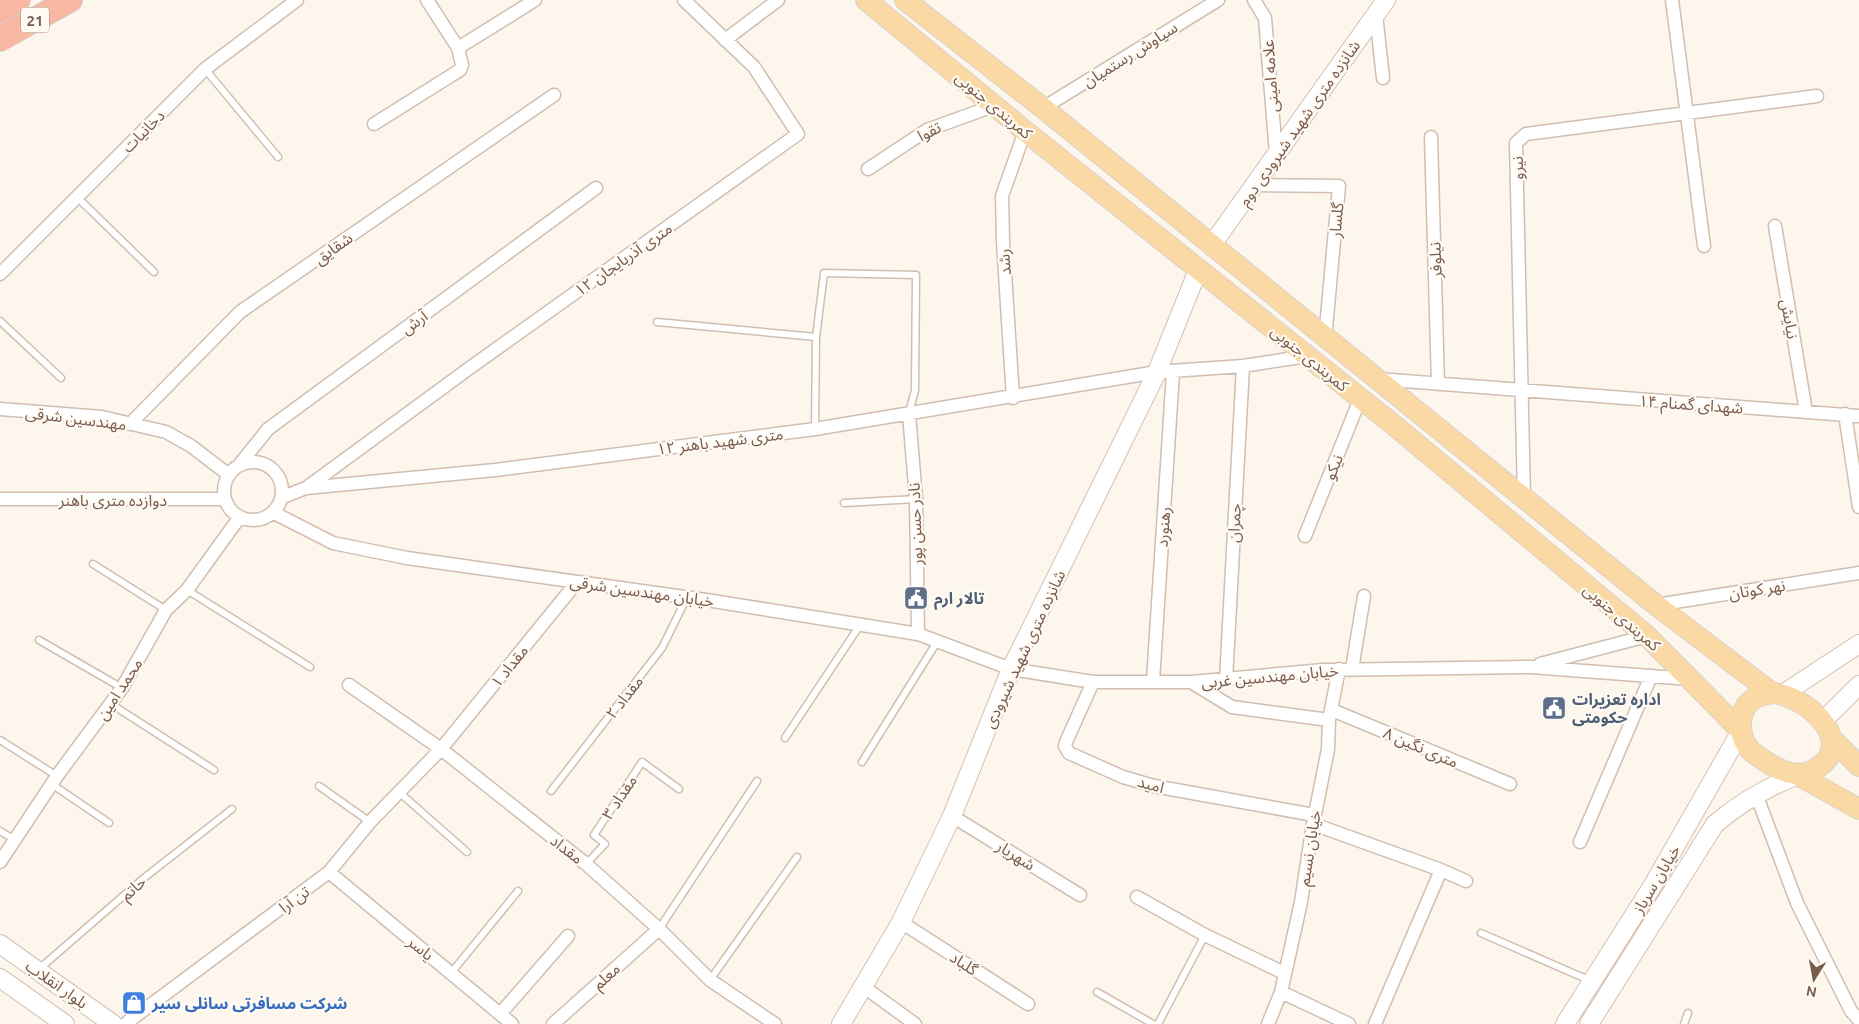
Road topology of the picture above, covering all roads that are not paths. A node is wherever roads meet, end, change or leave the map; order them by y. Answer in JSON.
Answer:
{"nodes":[{"id":1,"x":18,"y":0,"type":"edge"},
{"id":2,"x":70,"y":0,"type":"edge"},
{"id":3,"x":296,"y":0,"type":"edge"},
{"id":4,"x":427,"y":0,"type":"edge"},
{"id":5,"x":534,"y":0,"type":"edge"},
{"id":6,"x":684,"y":0,"type":"edge"},
{"id":7,"x":778,"y":0,"type":"edge"},
{"id":8,"x":866,"y":0,"type":"edge"},
{"id":9,"x":905,"y":0,"type":"edge"},
{"id":10,"x":1218,"y":0,"type":"edge"},
{"id":11,"x":1254,"y":0,"type":"edge"},
{"id":12,"x":1672,"y":0,"type":"edge"},
{"id":13,"x":1381,"y":7,"type":"edge"},
{"id":14,"x":0,"y":11,"type":"edge"},
{"id":15,"x":0,"y":39,"type":"edge"},
{"id":16,"x":725,"y":40,"type":"junction"},
{"id":17,"x":458,"y":48,"type":"junction"},
{"id":18,"x":205,"y":69,"type":"junction"},
{"id":19,"x":1383,"y":78,"type":"dead end"},
{"id":20,"x":554,"y":95,"type":"dead end"},
{"id":21,"x":1817,"y":96,"type":"dead end"},
{"id":22,"x":996,"y":105,"type":"junction"},
{"id":23,"x":1043,"y":108,"type":"junction"},
{"id":24,"x":1687,"y":114,"type":"junction"},
{"id":25,"x":374,"y":124,"type":"dead end"},
{"id":26,"x":1025,"y":131,"type":"junction"},
{"id":27,"x":1431,"y":137,"type":"dead end"},
{"id":28,"x":1276,"y":154,"type":"junction"},
{"id":29,"x":278,"y":157,"type":"dead end"},
{"id":30,"x":868,"y":169,"type":"dead end"},
{"id":31,"x":1254,"y":185,"type":"junction"},
{"id":32,"x":596,"y":188,"type":"dead end"},
{"id":33,"x":77,"y":197,"type":"junction"},
{"id":34,"x":1775,"y":226,"type":"dead end"},
{"id":35,"x":1211,"y":246,"type":"junction"},
{"id":36,"x":1704,"y":246,"type":"dead end"},
{"id":37,"x":1198,"y":270,"type":"junction"},
{"id":38,"x":154,"y":272,"type":"dead end"},
{"id":39,"x":0,"y":274,"type":"edge"},
{"id":40,"x":0,"y":322,"type":"edge"},
{"id":41,"x":656,"y":322,"type":"dead end"},
{"id":42,"x":816,"y":337,"type":"junction"},
{"id":43,"x":1325,"y":339,"type":"junction"},
{"id":44,"x":1307,"y":356,"type":"junction"},
{"id":45,"x":1243,"y":366,"type":"junction"},
{"id":46,"x":1165,"y":372,"type":"junction"},
{"id":47,"x":61,"y":378,"type":"dead end"},
{"id":48,"x":1375,"y":379,"type":"junction"},
{"id":49,"x":1438,"y":384,"type":"junction"},
{"id":50,"x":1522,"y":391,"type":"junction"},
{"id":51,"x":1012,"y":398,"type":"junction"},
{"id":52,"x":1360,"y":399,"type":"junction"},
{"id":53,"x":0,"y":409,"type":"edge"},
{"id":54,"x":1806,"y":412,"type":"junction"},
{"id":55,"x":909,"y":414,"type":"junction"},
{"id":56,"x":1845,"y":414,"type":"junction"},
{"id":57,"x":1859,"y":416,"type":"edge"},
{"id":58,"x":130,"y":424,"type":"junction"},
{"id":59,"x":815,"y":429,"type":"junction"},
{"id":60,"x":240,"y":464,"type":"junction"},
{"id":61,"x":228,"y":475,"type":"junction"},
{"id":62,"x":306,"y":488,"type":"junction"},
{"id":63,"x":283,"y":497,"type":"junction"},
{"id":64,"x":0,"y":499,"type":"edge"},
{"id":65,"x":916,"y":499,"type":"junction"},
{"id":66,"x":1524,"y":499,"type":"junction"},
{"id":67,"x":225,"y":500,"type":"junction"},
{"id":68,"x":844,"y":502,"type":"dead end"},
{"id":69,"x":1859,"y":507,"type":"edge"},
{"id":70,"x":274,"y":513,"type":"junction"},
{"id":71,"x":239,"y":518,"type":"junction"},
{"id":72,"x":1305,"y":536,"type":"dead end"},
{"id":73,"x":93,"y":564,"type":"dead end"},
{"id":74,"x":1859,"y":573,"type":"edge"},
{"id":75,"x":577,"y":582,"type":"junction"},
{"id":76,"x":187,"y":590,"type":"junction"},
{"id":77,"x":1638,"y":590,"type":"junction"},
{"id":78,"x":1364,"y":596,"type":"dead end"},
{"id":79,"x":688,"y":597,"type":"junction"},
{"id":80,"x":1656,"y":605,"type":"junction"},
{"id":81,"x":166,"y":610,"type":"junction"},
{"id":82,"x":1617,"y":612,"type":"junction"},
{"id":83,"x":860,"y":625,"type":"junction"},
{"id":84,"x":918,"y":634,"type":"junction"},
{"id":85,"x":1647,"y":636,"type":"junction"},
{"id":86,"x":39,"y":640,"type":"dead end"},
{"id":87,"x":937,"y":642,"type":"junction"},
{"id":88,"x":1859,"y":644,"type":"edge"},
{"id":89,"x":310,"y":667,"type":"dead end"},
{"id":90,"x":1530,"y":667,"type":"junction"},
{"id":91,"x":1011,"y":669,"type":"junction"},
{"id":92,"x":1339,"y":669,"type":"junction"},
{"id":93,"x":1352,"y":669,"type":"junction"},
{"id":94,"x":1651,"y":676,"type":"junction"},
{"id":95,"x":1690,"y":679,"type":"junction"},
{"id":96,"x":1226,"y":680,"type":"junction"},
{"id":97,"x":1153,"y":681,"type":"junction"},
{"id":98,"x":1093,"y":682,"type":"junction"},
{"id":99,"x":1191,"y":682,"type":"junction"},
{"id":100,"x":349,"y":685,"type":"dead end"},
{"id":101,"x":1859,"y":685,"type":"edge"},
{"id":102,"x":122,"y":688,"type":"junction"},
{"id":103,"x":1778,"y":694,"type":"junction"},
{"id":104,"x":111,"y":704,"type":"junction"},
{"id":105,"x":1331,"y":715,"type":"junction"},
{"id":106,"x":1827,"y":729,"type":"junction"},
{"id":107,"x":1741,"y":731,"type":"junction"},
{"id":108,"x":785,"y":738,"type":"dead end"},
{"id":109,"x":0,"y":740,"type":"edge"},
{"id":110,"x":441,"y":749,"type":"junction"},
{"id":111,"x":862,"y":762,"type":"dead end"},
{"id":112,"x":1859,"y":766,"type":"edge"},
{"id":113,"x":214,"y":770,"type":"dead end"},
{"id":114,"x":1798,"y":775,"type":"junction"},
{"id":115,"x":55,"y":781,"type":"junction"},
{"id":116,"x":757,"y":781,"type":"dead end"},
{"id":117,"x":1510,"y":784,"type":"dead end"},
{"id":118,"x":319,"y":786,"type":"dead end"},
{"id":119,"x":679,"y":789,"type":"dead end"},
{"id":120,"x":551,"y":791,"type":"dead end"},
{"id":121,"x":399,"y":792,"type":"junction"},
{"id":122,"x":1756,"y":794,"type":"junction"},
{"id":123,"x":232,"y":809,"type":"dead end"},
{"id":124,"x":1859,"y":809,"type":"edge"},
{"id":125,"x":952,"y":816,"type":"junction"},
{"id":126,"x":1314,"y":819,"type":"junction"},
{"id":127,"x":370,"y":822,"type":"junction"},
{"id":128,"x":109,"y":823,"type":"dead end"},
{"id":129,"x":0,"y":831,"type":"edge"},
{"id":130,"x":15,"y":840,"type":"junction"},
{"id":131,"x":1580,"y":842,"type":"dead end"},
{"id":132,"x":467,"y":852,"type":"dead end"},
{"id":133,"x":797,"y":857,"type":"dead end"},
{"id":134,"x":0,"y":862,"type":"edge"},
{"id":135,"x":586,"y":864,"type":"junction"},
{"id":136,"x":1441,"y":870,"type":"junction"},
{"id":137,"x":329,"y":872,"type":"junction"},
{"id":138,"x":1466,"y":881,"type":"dead end"},
{"id":139,"x":518,"y":891,"type":"dead end"},
{"id":140,"x":1080,"y":895,"type":"dead end"},
{"id":141,"x":1137,"y":897,"type":"dead end"},
{"id":142,"x":901,"y":922,"type":"junction"},
{"id":143,"x":658,"y":929,"type":"junction"},
{"id":144,"x":1624,"y":932,"type":"junction"},
{"id":145,"x":1481,"y":933,"type":"dead end"},
{"id":146,"x":1205,"y":935,"type":"junction"},
{"id":147,"x":568,"y":936,"type":"dead end"},
{"id":148,"x":1640,"y":942,"type":"junction"},
{"id":149,"x":0,"y":944,"type":"edge"},
{"id":150,"x":38,"y":970,"type":"junction"},
{"id":151,"x":451,"y":972,"type":"junction"},
{"id":152,"x":1284,"y":973,"type":"junction"},
{"id":153,"x":0,"y":978,"type":"edge"},
{"id":154,"x":710,"y":980,"type":"junction"},
{"id":155,"x":1592,"y":981,"type":"junction"},
{"id":156,"x":864,"y":987,"type":"junction"},
{"id":157,"x":1097,"y":992,"type":"dead end"},
{"id":158,"x":1281,"y":992,"type":"junction"},
{"id":159,"x":1028,"y":1004,"type":"dead end"},
{"id":160,"x":1688,"y":1013,"type":"dead end"},
{"id":161,"x":500,"y":1014,"type":"junction"},
{"id":162,"x":1859,"y":1020,"type":"edge"},
{"id":163,"x":65,"y":1024,"type":"edge"},
{"id":164,"x":113,"y":1024,"type":"edge"},
{"id":165,"x":125,"y":1024,"type":"edge"},
{"id":166,"x":512,"y":1024,"type":"edge"},
{"id":167,"x":553,"y":1024,"type":"edge"},
{"id":168,"x":775,"y":1024,"type":"edge"},
{"id":169,"x":841,"y":1024,"type":"edge"},
{"id":170,"x":915,"y":1024,"type":"edge"},
{"id":171,"x":1153,"y":1024,"type":"edge"},
{"id":172,"x":1158,"y":1024,"type":"edge"},
{"id":173,"x":1268,"y":1024,"type":"edge"},
{"id":174,"x":1349,"y":1024,"type":"edge"},
{"id":175,"x":1375,"y":1024,"type":"edge"},
{"id":176,"x":1565,"y":1024,"type":"edge"},
{"id":177,"x":1589,"y":1024,"type":"edge"},
{"id":178,"x":1684,"y":1024,"type":"edge"}],
"edges":[{"from":1,"to":14,"type":"highway","number":"21"},
{"from":2,"to":15,"type":"highway","number":"21"},
{"from":3,"to":18,"type":"street","name":"دخانیات"},
{"from":4,"to":17,"type":"street"},
{"from":5,"to":17,"type":"street"},
{"from":6,"to":16,"type":"street","name":"۱۲ متری آذربایجان"},
{"from":7,"to":16,"type":"street"},
{"from":8,"to":22,"type":"main road","name":"کمربندی جنوبی"},
{"from":9,"to":23,"type":"main road","name":"کمربندی جنوبی"},
{"from":10,"to":23,"type":"street","name":"سیاوش رستمیان"},
{"from":11,"to":28,"type":"street","name":"علامه امینی"},
{"from":12,"to":24,"type":"street"},
{"from":13,"to":19,"type":"street"},
{"from":13,"to":28,"type":"main road","name":"شانزده متری شهید شیرودی دوم"},
{"from":16,"to":62,"type":"street","name":"۱۲ متری آذربایجان"},
{"from":17,"to":25,"type":"street"},
{"from":18,"to":29,"type":"lane"},
{"from":18,"to":33,"type":"street","name":"دخانیات"},
{"from":20,"to":58,"type":"street","name":"شقایق"},
{"from":21,"to":24,"type":"street","name":"نیرو"},
{"from":22,"to":26,"type":"main road","name":"کمربندی جنوبی"},
{"from":22,"to":30,"type":"street","name":"تقوا"},
{"from":23,"to":35,"type":"main road","name":"کمربندی جنوبی"},
{"from":24,"to":36,"type":"street"},
{"from":24,"to":50,"type":"street","name":"نیرو"},
{"from":26,"to":37,"type":"main road","name":"کمربندی جنوبی"},
{"from":26,"to":51,"type":"street","name":"رشد"},
{"from":27,"to":49,"type":"street","name":"نیلوفر"},
{"from":28,"to":31,"type":"main road","name":"شانزده متری شهید شیرودی دوم"},
{"from":31,"to":35,"type":"main road","name":"شانزده متری شهید شیرودی دوم"},
{"from":31,"to":43,"type":"street","name":"گلسار"},
{"from":32,"to":60,"type":"street","name":"آرش"},
{"from":33,"to":38,"type":"lane"},
{"from":33,"to":39,"type":"street","name":"دخانیات"},
{"from":34,"to":54,"type":"street","name":"نیایش"},
{"from":35,"to":37,"type":"main road"},
{"from":35,"to":43,"type":"main road","name":"کمربندی جنوبی"},
{"from":37,"to":44,"type":"main road","name":"کمربندی جنوبی"},
{"from":37,"to":46,"type":"main road","name":"شانزده متری شهید شیرودی"},
{"from":40,"to":47,"type":"lane"},
{"from":41,"to":42,"type":"lane"},
{"from":42,"to":55,"type":"lane"},
{"from":42,"to":59,"type":"lane"},
{"from":43,"to":48,"type":"main road","name":"کمربندی جنوبی"},
{"from":44,"to":45,"type":"street","name":"۱۲ متری شهید باهنر"},
{"from":44,"to":52,"type":"main road","name":"کمربندی جنوبی"},
{"from":45,"to":46,"type":"street","name":"۱۲ متری شهید باهنر"},
{"from":45,"to":96,"type":"street","name":"چمران"},
{"from":46,"to":51,"type":"street","name":"۱۲ متری شهید باهنر"},
{"from":46,"to":91,"type":"main road","name":"شانزده متری شهید شیرودی"},
{"from":46,"to":97,"type":"street","name":"رهنورد"},
{"from":48,"to":49,"type":"street","name":"۱۴ شهدای گمنام"},
{"from":48,"to":66,"type":"main road","name":"کمربندی جنوبی"},
{"from":49,"to":50,"type":"street","name":"۱۴ شهدای گمنام"},
{"from":50,"to":54,"type":"street","name":"۱۴ شهدای گمنام"},
{"from":50,"to":66,"type":"street","name":"نیرو"},
{"from":51,"to":55,"type":"street","name":"۱۲ متری شهید باهنر"},
{"from":52,"to":72,"type":"street","name":"نیکو"},
{"from":52,"to":82,"type":"main road","name":"کمربندی جنوبی"},
{"from":53,"to":58,"type":"street","name":"مهندسین شرقی"},
{"from":54,"to":56,"type":"street","name":"۱۴ شهدای گمنام"},
{"from":55,"to":59,"type":"street","name":"۱۲ متری شهید باهنر"},
{"from":55,"to":65,"type":"street","name":"نادر حسن پور"},
{"from":56,"to":57,"type":"street","name":"۱۴ شهدای گمنام"},
{"from":56,"to":69,"type":"street"},
{"from":58,"to":61,"type":"street","name":"مهندسین شرقی"},
{"from":59,"to":62,"type":"street","name":"۱۲ متری شهید باهنر"},
{"from":60,"to":61,"type":"street"},
{"from":60,"to":63,"type":"street"},
{"from":61,"to":67,"type":"street"},
{"from":62,"to":63,"type":"street","name":"۱۲ متری شهید باهنر"},
{"from":63,"to":70,"type":"street"},
{"from":64,"to":67,"type":"street","name":"دوازده متری باهنر"},
{"from":65,"to":68,"type":"lane"},
{"from":65,"to":84,"type":"street","name":"نادر حسن پور"},
{"from":66,"to":77,"type":"main road","name":"کمربندی جنوبی"},
{"from":67,"to":71,"type":"street"},
{"from":70,"to":71,"type":"street"},
{"from":70,"to":75,"type":"street","name":"خیابان مهندسین شرقی"},
{"from":71,"to":76,"type":"street","name":"محمد امین"},
{"from":73,"to":81,"type":"lane"},
{"from":74,"to":80,"type":"street","name":"نهر کوتان"},
{"from":75,"to":79,"type":"street","name":"خیابان مهندسین شرقی"},
{"from":75,"to":110,"type":"street","name":"مقداد ۱"},
{"from":76,"to":81,"type":"street","name":"محمد امین"},
{"from":76,"to":89,"type":"lane"},
{"from":77,"to":80,"type":"main road","name":"کمربندی جنوبی"},
{"from":77,"to":82,"type":"main road"},
{"from":78,"to":93,"type":"street"},
{"from":79,"to":83,"type":"street","name":"خیابان مهندسین شرقی"},
{"from":79,"to":120,"type":"lane","name":"مقداد ۲"},
{"from":80,"to":103,"type":"main road","name":"کمربندی جنوبی"},
{"from":81,"to":102,"type":"street","name":"محمد امین"},
{"from":82,"to":85,"type":"main road","name":"کمربندی جنوبی"},
{"from":83,"to":84,"type":"street","name":"خیابان مهندسین شرقی"},
{"from":83,"to":108,"type":"lane"},
{"from":84,"to":87,"type":"street","name":"خیابان مهندسین شرقی"},
{"from":85,"to":90,"type":"street"},
{"from":85,"to":95,"type":"main road","name":"کمربندی جنوبی"},
{"from":86,"to":102,"type":"lane"},
{"from":87,"to":91,"type":"street","name":"خیابان مهندسین شرقی"},
{"from":87,"to":111,"type":"lane"},
{"from":88,"to":103,"type":"main road"},
{"from":90,"to":93,"type":"street","name":"خیابان مهندسین غربی"},
{"from":90,"to":94,"type":"street"},
{"from":91,"to":98,"type":"street","name":"خیابان مهندسین غربی"},
{"from":91,"to":125,"type":"main road","name":"شانزده متری شهید شیرودی"},
{"from":92,"to":93,"type":"street","name":"خیابان مهندسین غربی"},
{"from":92,"to":96,"type":"street","name":"خیابان مهندسین غربی"},
{"from":92,"to":105,"type":"street","name":"خیابان نسیم"},
{"from":94,"to":95,"type":"street"},
{"from":94,"to":131,"type":"street"},
{"from":95,"to":107,"type":"main road","name":"کمربندی جنوبی"},
{"from":96,"to":99,"type":"street","name":"خیابان مهندسین غربی"},
{"from":97,"to":98,"type":"street","name":"خیابان مهندسین غربی"},
{"from":97,"to":99,"type":"street","name":"خیابان مهندسین غربی"},
{"from":98,"to":126,"type":"street","name":"امید"},
{"from":99,"to":105,"type":"street","name":"۸ متری نگین"},
{"from":100,"to":110,"type":"street","name":"مقداد"},
{"from":101,"to":106,"type":"main road"},
{"from":102,"to":104,"type":"street","name":"محمد امین"},
{"from":103,"to":106,"type":"main road"},
{"from":103,"to":107,"type":"main road"},
{"from":104,"to":113,"type":"lane"},
{"from":104,"to":115,"type":"street","name":"محمد امین"},
{"from":105,"to":117,"type":"street","name":"۸ متری نگین"},
{"from":105,"to":126,"type":"street","name":"خیابان نسیم"},
{"from":106,"to":112,"type":"main road"},
{"from":106,"to":114,"type":"main road"},
{"from":107,"to":114,"type":"main road"},
{"from":107,"to":144,"type":"main road","name":"خیابان سرباز"},
{"from":109,"to":115,"type":"lane"},
{"from":110,"to":121,"type":"street","name":"تن آرا"},
{"from":110,"to":135,"type":"street","name":"مقداد"},
{"from":114,"to":122,"type":"main road","name":"خیابان سرباز"},
{"from":114,"to":124,"type":"main road"},
{"from":115,"to":128,"type":"lane"},
{"from":115,"to":130,"type":"street","name":"محمد امین"},
{"from":116,"to":143,"type":"lane"},
{"from":118,"to":127,"type":"lane"},
{"from":119,"to":135,"type":"lane","name":"مقداد ۳"},
{"from":121,"to":127,"type":"street","name":"تن آرا"},
{"from":121,"to":132,"type":"lane"},
{"from":122,"to":148,"type":"main road","name":"خیابان سرباز"},
{"from":122,"to":162,"type":"street"},
{"from":123,"to":150,"type":"lane","name":"حاتم"},
{"from":125,"to":140,"type":"street","name":"شهریار"},
{"from":125,"to":142,"type":"main road","name":"شانزده متری شهید شیرودی"},
{"from":126,"to":136,"type":"street"},
{"from":126,"to":152,"type":"street","name":"خیابان نسیم"},
{"from":127,"to":137,"type":"street","name":"تن آرا"},
{"from":129,"to":130,"type":"lane"},
{"from":130,"to":134,"type":"street","name":"محمد امین"},
{"from":133,"to":154,"type":"lane"},
{"from":135,"to":143,"type":"street","name":"مقداد"},
{"from":136,"to":138,"type":"street"},
{"from":136,"to":175,"type":"street"},
{"from":137,"to":151,"type":"street","name":"یاسر"},
{"from":137,"to":165,"type":"street","name":"تن آرا"},
{"from":139,"to":151,"type":"lane"},
{"from":141,"to":146,"type":"street"},
{"from":142,"to":156,"type":"main road","name":"شانزده متری شهید شیرودی"},
{"from":142,"to":159,"type":"street","name":"گلباد"},
{"from":143,"to":154,"type":"street","name":"مقداد"},
{"from":143,"to":167,"type":"street","name":"معلم"},
{"from":144,"to":148,"type":"main road"},
{"from":144,"to":155,"type":"main road","name":"خیابان سرباز"},
{"from":145,"to":155,"type":"lane"},
{"from":146,"to":152,"type":"street"},
{"from":146,"to":172,"type":"lane"},
{"from":147,"to":161,"type":"street"},
{"from":148,"to":177,"type":"main road","name":"خیابان سرباز"},
{"from":149,"to":150,"type":"main road","name":"بلوار انقلاب"},
{"from":150,"to":164,"type":"main road","name":"بلوار انقلاب"},
{"from":151,"to":161,"type":"street","name":"یاسر"},
{"from":152,"to":158,"type":"street","name":"خیابان نسیم"},
{"from":153,"to":163,"type":"main road","name":"بلوار انقلاب"},
{"from":154,"to":168,"type":"street","name":"مقداد"},
{"from":155,"to":176,"type":"main road","name":"خیابان سرباز"},
{"from":156,"to":169,"type":"main road","name":"شانزده متری شهید شیرودی"},
{"from":156,"to":170,"type":"street"},
{"from":157,"to":171,"type":"lane"},
{"from":158,"to":173,"type":"street","name":"خیابان نسیم"},
{"from":158,"to":174,"type":"street"},
{"from":160,"to":178,"type":"lane"},
{"from":161,"to":166,"type":"street","name":"یاسر"}]}
